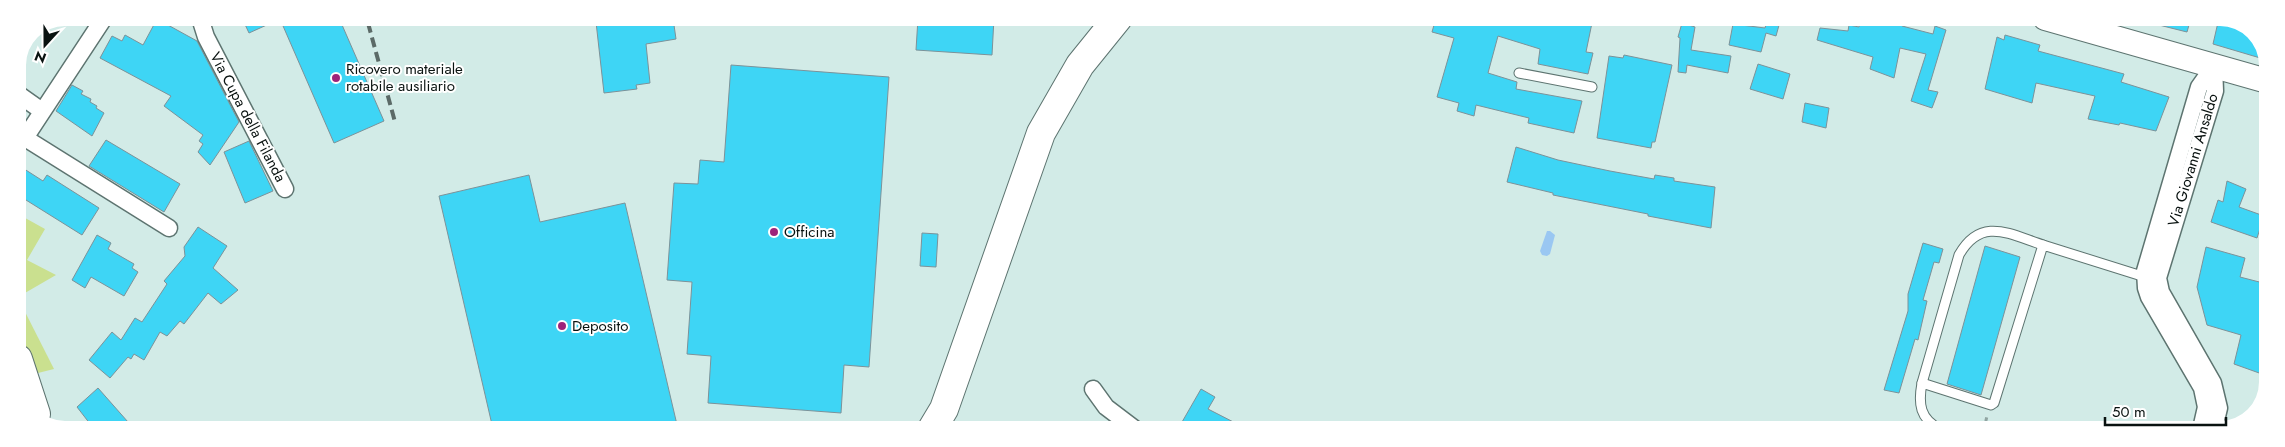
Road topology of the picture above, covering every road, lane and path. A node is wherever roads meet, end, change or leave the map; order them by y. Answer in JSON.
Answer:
{"nodes":[{"id":1,"x":99,"y":26,"type":"edge"},
{"id":2,"x":203,"y":26,"type":"edge"},
{"id":3,"x":1111,"y":26,"type":"edge"},
{"id":4,"x":2076,"y":27,"type":"edge"},
{"id":5,"x":2214,"y":66,"type":"junction"},
{"id":6,"x":1519,"y":73,"type":"dead end"},
{"id":7,"x":2259,"y":79,"type":"edge"},
{"id":8,"x":1592,"y":87,"type":"dead end"},
{"id":9,"x":26,"y":99,"type":"edge"},
{"id":10,"x":42,"y":110,"type":"junction"},
{"id":11,"x":26,"y":136,"type":"edge"},
{"id":12,"x":26,"y":139,"type":"edge"},
{"id":13,"x":285,"y":189,"type":"dead end"},
{"id":14,"x":169,"y":228,"type":"dead end"},
{"id":15,"x":2043,"y":245,"type":"junction"},
{"id":16,"x":2145,"y":277,"type":"junction"},
{"id":17,"x":1922,"y":383,"type":"junction"},
{"id":18,"x":26,"y":386,"type":"edge"},
{"id":19,"x":1093,"y":389,"type":"dead end"},
{"id":20,"x":31,"y":399,"type":"edge"},
{"id":21,"x":937,"y":420,"type":"edge"},
{"id":22,"x":1124,"y":420,"type":"edge"},
{"id":23,"x":1927,"y":421,"type":"edge"},
{"id":24,"x":2203,"y":421,"type":"edge"},
{"id":25,"x":2216,"y":421,"type":"edge"}],
"edges":[{"from":1,"to":10,"type":"street"},
{"from":2,"to":13,"type":"street","name":"Via Cupa della Filanda"},
{"from":3,"to":21,"type":"highway"},
{"from":4,"to":5,"type":"main road"},
{"from":5,"to":7,"type":"main road"},
{"from":5,"to":16,"type":"street","name":"Via Giovanni Ansaldo"},
{"from":5,"to":25,"type":"street","name":"Via Giovanni Ansaldo"},
{"from":6,"to":8,"type":"lane"},
{"from":9,"to":10,"type":"street"},
{"from":10,"to":11,"type":"street"},
{"from":12,"to":14,"type":"street"},
{"from":15,"to":16,"type":"lane"},
{"from":15,"to":17,"type":"lane"},
{"from":15,"to":17,"type":"lane"},
{"from":16,"to":24,"type":"street","name":"Via Giovanni Ansaldo"},
{"from":17,"to":23,"type":"lane"},
{"from":18,"to":20,"type":"highway"},
{"from":19,"to":22,"type":"street"}]}
